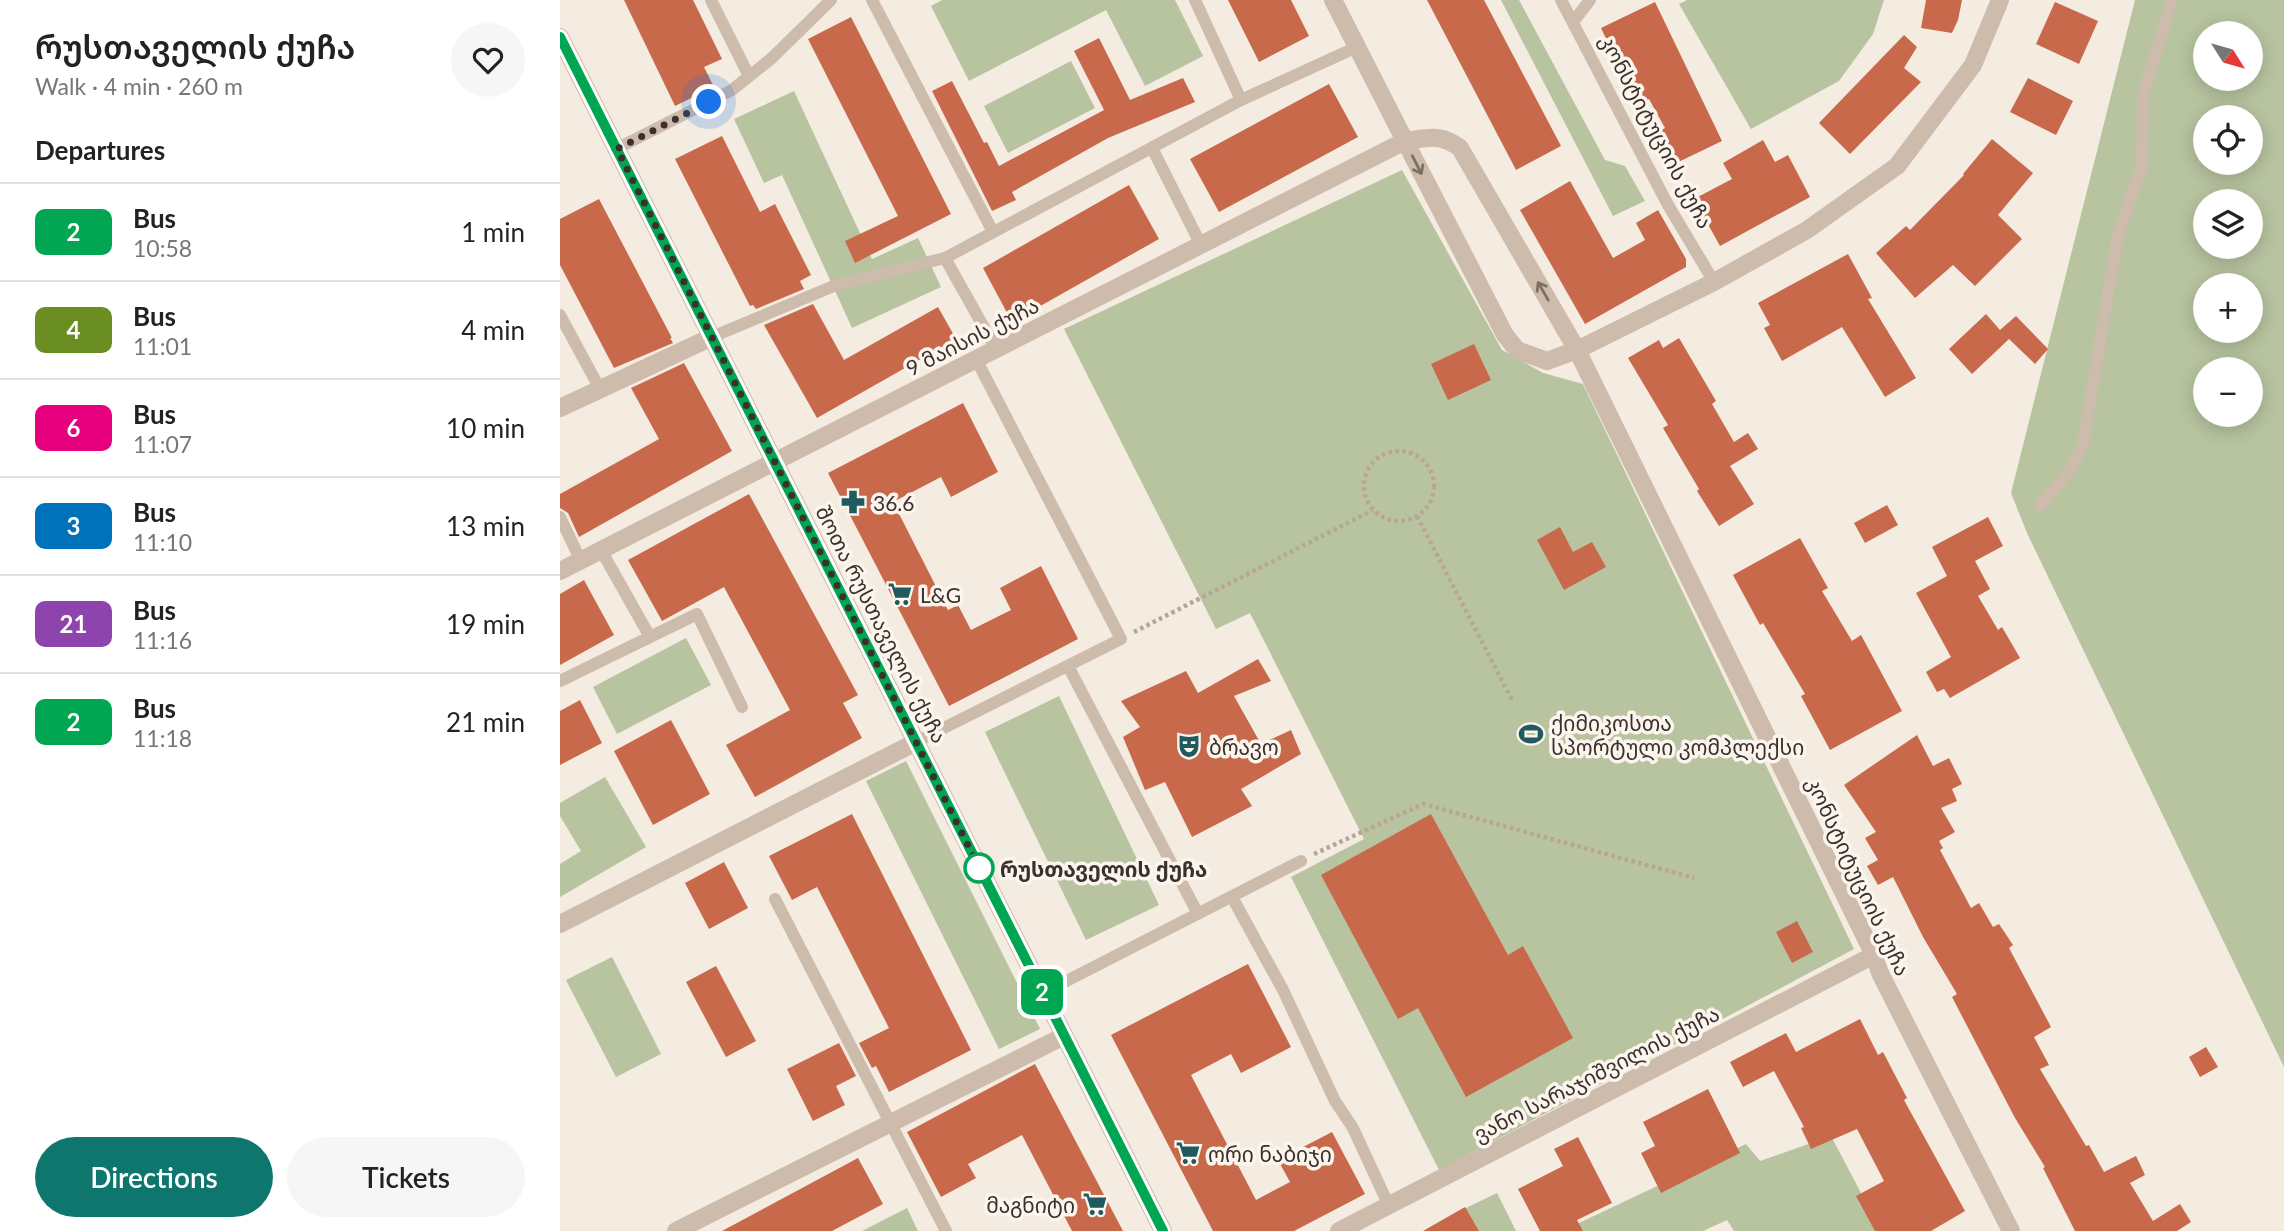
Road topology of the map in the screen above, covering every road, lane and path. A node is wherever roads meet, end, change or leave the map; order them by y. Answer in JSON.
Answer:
{"nodes":[{"id":1,"x":711,"y":0,"type":"edge"},
{"id":2,"x":831,"y":0,"type":"edge"},
{"id":3,"x":872,"y":0,"type":"edge"},
{"id":4,"x":1195,"y":0,"type":"edge"},
{"id":5,"x":1561,"y":0,"type":"edge"},
{"id":6,"x":1590,"y":0,"type":"edge"},
{"id":7,"x":2000,"y":0,"type":"edge"},
{"id":8,"x":2172,"y":0,"type":"edge"},
{"id":9,"x":1338,"y":2,"type":"edge"},
{"id":10,"x":1573,"y":22,"type":"junction"},
{"id":11,"x":560,"y":37,"type":"edge"},
{"id":12,"x":1357,"y":47,"type":"junction"},
{"id":13,"x":749,"y":76,"type":"junction"},
{"id":14,"x":1241,"y":100,"type":"junction"},
{"id":15,"x":1405,"y":141,"type":"junction"},
{"id":16,"x":1152,"y":148,"type":"junction"},
{"id":17,"x":617,"y":149,"type":"junction"},
{"id":18,"x":993,"y":232,"type":"junction"},
{"id":19,"x":1201,"y":245,"type":"junction"},
{"id":20,"x":945,"y":258,"type":"junction"},
{"id":21,"x":1714,"y":282,"type":"junction"},
{"id":22,"x":560,"y":315,"type":"edge"},
{"id":23,"x":712,"y":337,"type":"junction"},
{"id":24,"x":996,"y":349,"type":"junction"},
{"id":25,"x":1577,"y":351,"type":"junction"},
{"id":26,"x":976,"y":359,"type":"junction"},
{"id":27,"x":601,"y":391,"type":"junction"},
{"id":28,"x":560,"y":408,"type":"edge"},
{"id":29,"x":775,"y":462,"type":"junction"},
{"id":30,"x":2040,"y":506,"type":"dead end"},
{"id":31,"x":1373,"y":510,"type":"junction"},
{"id":32,"x":560,"y":516,"type":"edge"},
{"id":33,"x":1417,"y":516,"type":"junction"},
{"id":34,"x":601,"y":550,"type":"junction"},
{"id":35,"x":581,"y":561,"type":"junction"},
{"id":36,"x":560,"y":571,"type":"edge"},
{"id":37,"x":650,"y":637,"type":"junction"},
{"id":38,"x":1121,"y":639,"type":"junction"},
{"id":39,"x":1068,"y":666,"type":"junction"},
{"id":40,"x":560,"y":681,"type":"edge"},
{"id":41,"x":1513,"y":702,"type":"dead end"},
{"id":42,"x":742,"y":707,"type":"dead end"},
{"id":43,"x":916,"y":742,"type":"junction"},
{"id":44,"x":1301,"y":861,"type":"joint"},
{"id":45,"x":1694,"y":878,"type":"dead end"},
{"id":46,"x":1231,"y":897,"type":"junction"},
{"id":47,"x":775,"y":899,"type":"dead end"},
{"id":48,"x":1198,"y":914,"type":"junction"},
{"id":49,"x":560,"y":924,"type":"edge"},
{"id":50,"x":1874,"y":955,"type":"junction"},
{"id":51,"x":1043,"y":993,"type":"junction"},
{"id":52,"x":1064,"y":1036,"type":"junction"},
{"id":53,"x":890,"y":1124,"type":"junction"},
{"id":54,"x":1389,"y":1206,"type":"junction"},
{"id":55,"x":679,"y":1230,"type":"edge"},
{"id":56,"x":946,"y":1231,"type":"edge"},
{"id":57,"x":1163,"y":1231,"type":"edge"},
{"id":58,"x":1339,"y":1231,"type":"edge"},
{"id":59,"x":2011,"y":1231,"type":"edge"}],
"edges":[{"from":1,"to":13,"type":"lane"},
{"from":2,"to":13,"type":"lane"},
{"from":3,"to":18,"type":"lane"},
{"from":4,"to":14,"type":"lane"},
{"from":5,"to":10,"type":"lane","name":"კონსტიტუციის ქუჩა"},
{"from":6,"to":10,"type":"lane"},
{"from":7,"to":21,"type":"street"},
{"from":8,"to":30,"type":"lane"},
{"from":9,"to":12,"type":"street"},
{"from":10,"to":21,"type":"lane","name":"კონსტიტუციის ქუჩა"},
{"from":11,"to":17,"type":"street","name":"შოთა რუსთაველის ქუჩა"},
{"from":12,"to":14,"type":"lane"},
{"from":12,"to":15,"type":"street"},
{"from":13,"to":17,"type":"lane"},
{"from":14,"to":16,"type":"lane"},
{"from":15,"to":19,"type":"street","name":"9 მაისის ქუჩა"},
{"from":25,"to":15,"type":"street","name":"კონსტიტუციის ქუჩა","one_way":true},
{"from":15,"to":25,"type":"street","one_way":true},
{"from":16,"to":18,"type":"lane"},
{"from":16,"to":19,"type":"lane"},
{"from":17,"to":23,"type":"street","name":"შოთა რუსთაველის ქუჩა"},
{"from":18,"to":20,"type":"lane"},
{"from":19,"to":24,"type":"street","name":"9 მაისის ქუჩა"},
{"from":20,"to":23,"type":"lane"},
{"from":20,"to":24,"type":"lane"},
{"from":21,"to":25,"type":"street"},
{"from":22,"to":27,"type":"lane"},
{"from":23,"to":27,"type":"street"},
{"from":23,"to":29,"type":"street","name":"შოთა რუსთაველის ქუჩა"},
{"from":24,"to":26,"type":"street","name":"9 მაისის ქუჩა"},
{"from":25,"to":50,"type":"street","name":"კონსტიტუციის ქუჩა"},
{"from":26,"to":29,"type":"street","name":"9 მაისის ქუჩა"},
{"from":26,"to":38,"type":"lane"},
{"from":27,"to":28,"type":"street"},
{"from":29,"to":34,"type":"street","name":"9 მაისის ქუჩა"},
{"from":29,"to":43,"type":"street","name":"შოთა რუსთაველის ქუჩა"},
{"from":31,"to":33,"type":"path"},
{"from":31,"to":33,"type":"path"},
{"from":31,"to":38,"type":"path"},
{"from":32,"to":35,"type":"lane"},
{"from":33,"to":41,"type":"path"},
{"from":34,"to":35,"type":"street","name":"9 მაისის ქუჩა"},
{"from":34,"to":37,"type":"lane"},
{"from":35,"to":36,"type":"street","name":"9 მაისის ქუჩა"},
{"from":37,"to":40,"type":"lane"},
{"from":37,"to":42,"type":"lane"},
{"from":38,"to":39,"type":"lane"},
{"from":39,"to":43,"type":"lane"},
{"from":39,"to":48,"type":"lane"},
{"from":43,"to":49,"type":"street"},
{"from":43,"to":51,"type":"street","name":"შოთა რუსთაველის ქუჩა"},
{"from":44,"to":45,"type":"path"},
{"from":44,"to":46,"type":"lane"},
{"from":46,"to":48,"type":"lane"},
{"from":46,"to":54,"type":"lane"},
{"from":47,"to":53,"type":"lane"},
{"from":48,"to":51,"type":"lane"},
{"from":50,"to":54,"type":"street","name":"ვანო სარაჯიშვილის ქუჩა"},
{"from":50,"to":59,"type":"street","name":"კონსტიტუციის ქუჩა"},
{"from":51,"to":52,"type":"street","name":"შოთა რუსთაველის ქუჩა"},
{"from":52,"to":53,"type":"street"},
{"from":52,"to":57,"type":"street","name":"შოთა რუსთაველის ქუჩა"},
{"from":53,"to":55,"type":"street"},
{"from":53,"to":56,"type":"lane"},
{"from":54,"to":58,"type":"street","name":"ვანო სარაჯიშვილის ქუჩა"}]}
